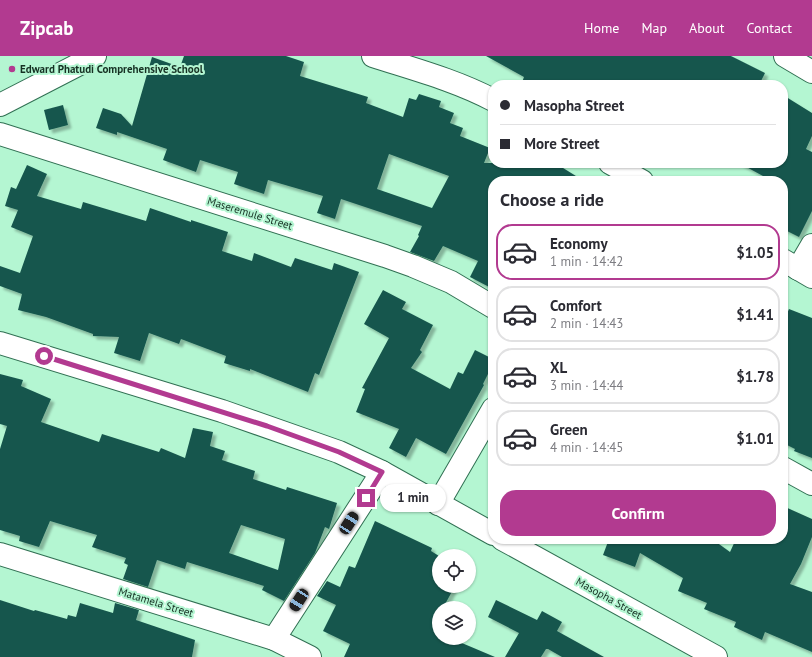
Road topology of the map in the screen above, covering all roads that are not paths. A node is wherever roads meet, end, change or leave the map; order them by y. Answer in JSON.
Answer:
{"nodes":[{"id":1,"x":95,"y":56,"type":"edge"},
{"id":2,"x":373,"y":56,"type":"edge"},
{"id":3,"x":785,"y":56,"type":"edge"},
{"id":4,"x":812,"y":72,"type":"edge"},
{"id":5,"x":488,"y":98,"type":"edge"},
{"id":6,"x":0,"y":105,"type":"edge"},
{"id":7,"x":0,"y":134,"type":"edge"},
{"id":8,"x":812,"y":245,"type":"edge"},
{"id":9,"x":798,"y":269,"type":"edge"},
{"id":10,"x":488,"y":304,"type":"edge"},
{"id":11,"x":0,"y":342,"type":"edge"},
{"id":12,"x":488,"y":418,"type":"edge"},
{"id":13,"x":788,"y":471,"type":"edge"},
{"id":14,"x":382,"y":472,"type":"junction"},
{"id":15,"x":812,"y":484,"type":"edge"},
{"id":16,"x":438,"y":504,"type":"junction"},
{"id":17,"x":488,"y":531,"type":"edge"},
{"id":18,"x":511,"y":544,"type":"edge"},
{"id":19,"x":0,"y":554,"type":"edge"},
{"id":20,"x":274,"y":638,"type":"junction"},
{"id":21,"x":310,"y":657,"type":"edge"},
{"id":22,"x":716,"y":657,"type":"edge"}],
"edges":[{"from":1,"to":6,"type":"street"},
{"from":2,"to":5,"type":"street"},
{"from":3,"to":4,"type":"street"},
{"from":7,"to":10,"type":"street","name":"Maseremule Street"},
{"from":8,"to":9,"type":"street"},
{"from":11,"to":14,"type":"street"},
{"from":12,"to":16,"type":"street"},
{"from":13,"to":15,"type":"street"},
{"from":14,"to":16,"type":"street"},
{"from":14,"to":20,"type":"street"},
{"from":16,"to":17,"type":"street"},
{"from":18,"to":22,"type":"street","name":"Masopha Street"},
{"from":19,"to":20,"type":"street","name":"Matamela Street"},
{"from":20,"to":21,"type":"street","name":"Matamela Street"}]}
